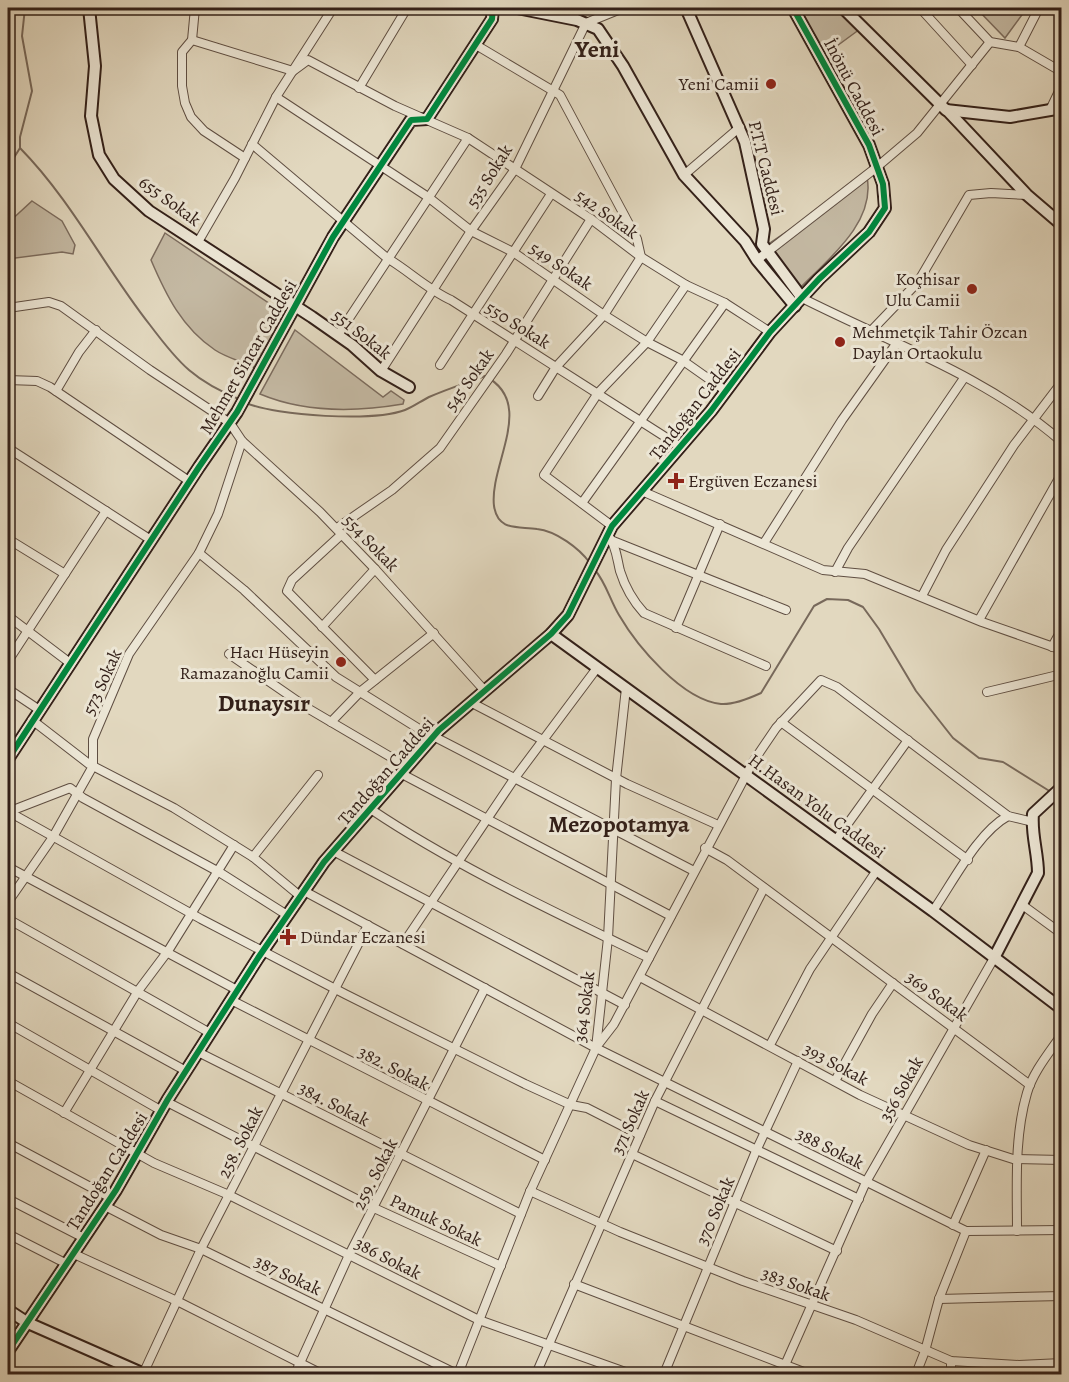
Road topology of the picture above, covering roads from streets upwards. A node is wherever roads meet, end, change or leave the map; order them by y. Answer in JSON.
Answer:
{"nodes":[{"id":1,"x":89,"y":8,"type":"edge"},
{"id":2,"x":195,"y":8,"type":"edge"},
{"id":3,"x":333,"y":8,"type":"edge"},
{"id":4,"x":407,"y":8,"type":"edge"},
{"id":5,"x":493,"y":8,"type":"edge"},
{"id":6,"x":517,"y":8,"type":"edge"},
{"id":7,"x":623,"y":8,"type":"edge"},
{"id":8,"x":686,"y":8,"type":"edge"},
{"id":9,"x":793,"y":8,"type":"edge"},
{"id":10,"x":843,"y":8,"type":"edge"},
{"id":11,"x":920,"y":8,"type":"edge"},
{"id":12,"x":958,"y":8,"type":"edge"},
{"id":13,"x":1039,"y":8,"type":"edge"},
{"id":14,"x":586,"y":23,"type":"junction"},
{"id":15,"x":192,"y":40,"type":"junction"},
{"id":16,"x":990,"y":42,"type":"junction"},
{"id":17,"x":476,"y":45,"type":"junction"},
{"id":18,"x":1019,"y":47,"type":"junction"},
{"id":19,"x":972,"y":65,"type":"junction"},
{"id":20,"x":293,"y":70,"type":"junction"},
{"id":21,"x":1062,"y":72,"type":"edge"},
{"id":22,"x":1062,"y":85,"type":"edge"},
{"id":23,"x":359,"y":88,"type":"junction"},
{"id":24,"x":553,"y":88,"type":"junction"},
{"id":25,"x":276,"y":97,"type":"junction"},
{"id":26,"x":943,"y":107,"type":"junction"},
{"id":27,"x":1062,"y":108,"type":"edge"},
{"id":28,"x":1050,"y":110,"type":"junction"},
{"id":29,"x":427,"y":119,"type":"junction"},
{"id":30,"x":740,"y":127,"type":"junction"},
{"id":31,"x":468,"y":138,"type":"junction"},
{"id":32,"x":252,"y":144,"type":"junction"},
{"id":33,"x":245,"y":158,"type":"junction"},
{"id":34,"x":381,"y":166,"type":"junction"},
{"id":35,"x":877,"y":167,"type":"junction"},
{"id":36,"x":515,"y":169,"type":"junction"},
{"id":37,"x":684,"y":175,"type":"junction"},
{"id":38,"x":551,"y":194,"type":"junction"},
{"id":39,"x":1028,"y":195,"type":"junction"},
{"id":40,"x":428,"y":197,"type":"junction"},
{"id":41,"x":591,"y":219,"type":"junction"},
{"id":42,"x":344,"y":221,"type":"junction"},
{"id":43,"x":1062,"y":225,"type":"edge"},
{"id":44,"x":471,"y":231,"type":"junction"},
{"id":45,"x":198,"y":242,"type":"junction"},
{"id":46,"x":513,"y":252,"type":"junction"},
{"id":47,"x":766,"y":253,"type":"junction"},
{"id":48,"x":641,"y":257,"type":"junction"},
{"id":49,"x":387,"y":258,"type":"junction"},
{"id":50,"x":757,"y":260,"type":"junction"},
{"id":51,"x":556,"y":279,"type":"junction"},
{"id":52,"x":686,"y":285,"type":"junction"},
{"id":53,"x":434,"y":292,"type":"junction"},
{"id":54,"x":799,"y":302,"type":"junction"},
{"id":55,"x":725,"y":303,"type":"junction"},
{"id":56,"x":295,"y":306,"type":"junction"},
{"id":57,"x":8,"y":308,"type":"edge"},
{"id":58,"x":474,"y":315,"type":"junction"},
{"id":59,"x":604,"y":315,"type":"junction"},
{"id":60,"x":96,"y":330,"type":"junction"},
{"id":61,"x":770,"y":332,"type":"junction"},
{"id":62,"x":870,"y":332,"type":"junction"},
{"id":63,"x":338,"y":334,"type":"junction"},
{"id":64,"x":514,"y":340,"type":"junction"},
{"id":65,"x":647,"y":342,"type":"junction"},
{"id":66,"x":896,"y":344,"type":"junction"},
{"id":67,"x":682,"y":360,"type":"junction"},
{"id":68,"x":440,"y":365,"type":"dead end"},
{"id":69,"x":556,"y":367,"type":"junction"},
{"id":70,"x":381,"y":371,"type":"junction"},
{"id":71,"x":964,"y":378,"type":"junction"},
{"id":72,"x":8,"y":380,"type":"edge"},
{"id":73,"x":1062,"y":382,"type":"edge"},
{"id":74,"x":409,"y":387,"type":"dead end"},
{"id":75,"x":56,"y":391,"type":"junction"},
{"id":76,"x":726,"y":391,"type":"junction"},
{"id":77,"x":598,"y":393,"type":"junction"},
{"id":78,"x":538,"y":396,"type":"dead end"},
{"id":79,"x":1034,"y":418,"type":"junction"},
{"id":80,"x":639,"y":419,"type":"junction"},
{"id":81,"x":230,"y":423,"type":"junction"},
{"id":82,"x":242,"y":441,"type":"junction"},
{"id":83,"x":1062,"y":442,"type":"edge"},
{"id":84,"x":681,"y":447,"type":"junction"},
{"id":85,"x":8,"y":448,"type":"edge"},
{"id":86,"x":1062,"y":472,"type":"edge"},
{"id":87,"x":189,"y":481,"type":"junction"},
{"id":88,"x":644,"y":492,"type":"junction"},
{"id":89,"x":582,"y":503,"type":"junction"},
{"id":90,"x":105,"y":511,"type":"junction"},
{"id":91,"x":720,"y":524,"type":"junction"},
{"id":92,"x":340,"y":531,"type":"junction"},
{"id":93,"x":611,"y":534,"type":"junction"},
{"id":94,"x":8,"y":539,"type":"edge"},
{"id":95,"x":151,"y":540,"type":"junction"},
{"id":96,"x":764,"y":543,"type":"junction"},
{"id":97,"x":199,"y":553,"type":"junction"},
{"id":98,"x":375,"y":569,"type":"junction"},
{"id":99,"x":834,"y":572,"type":"junction"},
{"id":100,"x":65,"y":574,"type":"junction"},
{"id":101,"x":698,"y":575,"type":"junction"},
{"id":102,"x":922,"y":596,"type":"junction"},
{"id":103,"x":786,"y":610,"type":"dead end"},
{"id":104,"x":8,"y":616,"type":"edge"},
{"id":105,"x":979,"y":620,"type":"junction"},
{"id":106,"x":322,"y":627,"type":"junction"},
{"id":107,"x":676,"y":628,"type":"junction"},
{"id":108,"x":1062,"y":629,"type":"edge"},
{"id":109,"x":29,"y":630,"type":"junction"},
{"id":110,"x":434,"y":633,"type":"junction"},
{"id":111,"x":551,"y":634,"type":"junction"},
{"id":112,"x":1052,"y":647,"type":"junction"},
{"id":113,"x":1062,"y":650,"type":"edge"},
{"id":114,"x":229,"y":654,"type":"dead end"},
{"id":115,"x":8,"y":661,"type":"edge"},
{"id":116,"x":70,"y":663,"type":"junction"},
{"id":117,"x":766,"y":666,"type":"dead end"},
{"id":118,"x":597,"y":668,"type":"junction"},
{"id":119,"x":1062,"y":674,"type":"edge"},
{"id":120,"x":375,"y":680,"type":"junction"},
{"id":121,"x":626,"y":688,"type":"junction"},
{"id":122,"x":8,"y":689,"type":"edge"},
{"id":123,"x":485,"y":691,"type":"junction"},
{"id":124,"x":360,"y":692,"type":"junction"},
{"id":125,"x":987,"y":692,"type":"dead end"},
{"id":126,"x":472,"y":703,"type":"junction"},
{"id":127,"x":38,"y":709,"type":"junction"},
{"id":128,"x":32,"y":720,"type":"junction"},
{"id":129,"x":331,"y":722,"type":"junction"},
{"id":130,"x":781,"y":722,"type":"junction"},
{"id":131,"x":432,"y":737,"type":"junction"},
{"id":132,"x":908,"y":740,"type":"junction"},
{"id":133,"x":541,"y":741,"type":"junction"},
{"id":134,"x":8,"y":759,"type":"edge"},
{"id":135,"x":93,"y":766,"type":"junction"},
{"id":136,"x":403,"y":769,"type":"junction"},
{"id":137,"x":318,"y":775,"type":"dead end"},
{"id":138,"x":746,"y":775,"type":"junction"},
{"id":139,"x":514,"y":779,"type":"junction"},
{"id":140,"x":616,"y":779,"type":"junction"},
{"id":141,"x":1062,"y":787,"type":"edge"},
{"id":142,"x":872,"y":789,"type":"junction"},
{"id":143,"x":77,"y":794,"type":"junction"},
{"id":144,"x":372,"y":810,"type":"junction"},
{"id":145,"x":8,"y":812,"type":"edge"},
{"id":146,"x":1008,"y":816,"type":"junction"},
{"id":147,"x":487,"y":820,"type":"junction"},
{"id":148,"x":1033,"y":822,"type":"junction"},
{"id":149,"x":718,"y":825,"type":"junction"},
{"id":150,"x":615,"y":831,"type":"junction"},
{"id":151,"x":53,"y":837,"type":"junction"},
{"id":152,"x":836,"y":840,"type":"junction"},
{"id":153,"x":234,"y":845,"type":"junction"},
{"id":154,"x":705,"y":848,"type":"junction"},
{"id":155,"x":334,"y":852,"type":"junction"},
{"id":156,"x":253,"y":857,"type":"junction"},
{"id":157,"x":968,"y":860,"type":"junction"},
{"id":158,"x":459,"y":861,"type":"junction"},
{"id":159,"x":8,"y":867,"type":"edge"},
{"id":160,"x":877,"y":870,"type":"junction"},
{"id":161,"x":694,"y":871,"type":"junction"},
{"id":162,"x":219,"y":872,"type":"junction"},
{"id":163,"x":25,"y":878,"type":"junction"},
{"id":164,"x":611,"y":886,"type":"junction"},
{"id":165,"x":764,"y":888,"type":"junction"},
{"id":166,"x":302,"y":894,"type":"junction"},
{"id":167,"x":8,"y":903,"type":"edge"},
{"id":168,"x":430,"y":903,"type":"junction"},
{"id":169,"x":1021,"y":904,"type":"junction"},
{"id":170,"x":933,"y":911,"type":"junction"},
{"id":171,"x":192,"y":913,"type":"junction"},
{"id":172,"x":287,"y":915,"type":"junction"},
{"id":173,"x":671,"y":916,"type":"junction"},
{"id":174,"x":8,"y":919,"type":"edge"},
{"id":175,"x":368,"y":925,"type":"junction"},
{"id":176,"x":1062,"y":934,"type":"edge"},
{"id":177,"x":608,"y":938,"type":"junction"},
{"id":178,"x":830,"y":938,"type":"junction"},
{"id":179,"x":403,"y":944,"type":"junction"},
{"id":180,"x":168,"y":951,"type":"junction"},
{"id":181,"x":262,"y":952,"type":"junction"},
{"id":182,"x":649,"y":958,"type":"junction"},
{"id":183,"x":994,"y":958,"type":"junction"},
{"id":184,"x":8,"y":973,"type":"edge"},
{"id":185,"x":640,"y":977,"type":"junction"},
{"id":186,"x":893,"y":983,"type":"junction"},
{"id":187,"x":485,"y":988,"type":"junction"},
{"id":188,"x":334,"y":989,"type":"junction"},
{"id":189,"x":237,"y":990,"type":"junction"},
{"id":190,"x":138,"y":991,"type":"junction"},
{"id":191,"x":601,"y":992,"type":"junction"},
{"id":192,"x":231,"y":1000,"type":"junction"},
{"id":193,"x":625,"y":1005,"type":"junction"},
{"id":194,"x":702,"y":1009,"type":"junction"},
{"id":195,"x":1062,"y":1009,"type":"edge"},
{"id":196,"x":8,"y":1023,"type":"edge"},
{"id":197,"x":955,"y":1027,"type":"junction"},
{"id":198,"x":115,"y":1031,"type":"junction"},
{"id":199,"x":210,"y":1033,"type":"junction"},
{"id":200,"x":1062,"y":1034,"type":"edge"},
{"id":201,"x":308,"y":1041,"type":"junction"},
{"id":202,"x":770,"y":1046,"type":"junction"},
{"id":203,"x":596,"y":1048,"type":"junction"},
{"id":204,"x":455,"y":1049,"type":"junction"},
{"id":205,"x":198,"y":1052,"type":"junction"},
{"id":206,"x":798,"y":1061,"type":"junction"},
{"id":207,"x":89,"y":1070,"type":"junction"},
{"id":208,"x":186,"y":1071,"type":"junction"},
{"id":209,"x":8,"y":1081,"type":"edge"},
{"id":210,"x":835,"y":1081,"type":"junction"},
{"id":211,"x":664,"y":1082,"type":"junction"},
{"id":212,"x":1030,"y":1085,"type":"junction"},
{"id":213,"x":282,"y":1094,"type":"junction"},
{"id":214,"x":655,"y":1101,"type":"junction"},
{"id":215,"x":428,"y":1102,"type":"junction"},
{"id":216,"x":571,"y":1105,"type":"junction"},
{"id":217,"x":164,"y":1106,"type":"junction"},
{"id":218,"x":64,"y":1113,"type":"junction"},
{"id":219,"x":906,"y":1116,"type":"junction"},
{"id":220,"x":764,"y":1131,"type":"junction"},
{"id":221,"x":640,"y":1135,"type":"junction"},
{"id":222,"x":8,"y":1143,"type":"edge"},
{"id":223,"x":254,"y":1147,"type":"junction"},
{"id":224,"x":986,"y":1150,"type":"junction"},
{"id":225,"x":756,"y":1151,"type":"junction"},
{"id":226,"x":137,"y":1153,"type":"junction"},
{"id":227,"x":401,"y":1154,"type":"junction"},
{"id":228,"x":632,"y":1154,"type":"junction"},
{"id":229,"x":1018,"y":1159,"type":"junction"},
{"id":230,"x":545,"y":1160,"type":"junction"},
{"id":231,"x":1062,"y":1160,"type":"edge"},
{"id":232,"x":866,"y":1182,"type":"junction"},
{"id":233,"x":530,"y":1191,"type":"junction"},
{"id":234,"x":229,"y":1195,"type":"junction"},
{"id":235,"x":8,"y":1199,"type":"edge"},
{"id":236,"x":859,"y":1199,"type":"junction"},
{"id":237,"x":108,"y":1202,"type":"junction"},
{"id":238,"x":736,"y":1202,"type":"junction"},
{"id":239,"x":374,"y":1208,"type":"junction"},
{"id":240,"x":521,"y":1214,"type":"junction"},
{"id":241,"x":601,"y":1223,"type":"junction"},
{"id":242,"x":953,"y":1225,"type":"junction"},
{"id":243,"x":1062,"y":1230,"type":"edge"},
{"id":244,"x":966,"y":1231,"type":"junction"},
{"id":245,"x":1017,"y":1231,"type":"junction"},
{"id":246,"x":8,"y":1234,"type":"edge"},
{"id":247,"x":84,"y":1238,"type":"junction"},
{"id":248,"x":201,"y":1249,"type":"junction"},
{"id":249,"x":837,"y":1251,"type":"junction"},
{"id":250,"x":74,"y":1254,"type":"junction"},
{"id":251,"x":350,"y":1255,"type":"junction"},
{"id":252,"x":67,"y":1264,"type":"junction"},
{"id":253,"x":501,"y":1266,"type":"junction"},
{"id":254,"x":709,"y":1266,"type":"junction"},
{"id":255,"x":574,"y":1284,"type":"junction"},
{"id":256,"x":1062,"y":1296,"type":"edge"},
{"id":257,"x":939,"y":1299,"type":"junction"},
{"id":258,"x":177,"y":1301,"type":"junction"},
{"id":259,"x":812,"y":1304,"type":"junction"},
{"id":260,"x":324,"y":1308,"type":"junction"},
{"id":261,"x":8,"y":1310,"type":"edge"},
{"id":262,"x":479,"y":1320,"type":"junction"},
{"id":263,"x":28,"y":1323,"type":"junction"},
{"id":264,"x":683,"y":1325,"type":"junction"},
{"id":265,"x":548,"y":1343,"type":"junction"},
{"id":266,"x":926,"y":1351,"type":"junction"},
{"id":267,"x":8,"y":1352,"type":"edge"},
{"id":268,"x":951,"y":1361,"type":"junction"},
{"id":269,"x":300,"y":1363,"type":"junction"},
{"id":270,"x":1062,"y":1363,"type":"edge"},
{"id":271,"x":785,"y":1365,"type":"junction"},
{"id":272,"x":1019,"y":1365,"type":"junction"},
{"id":273,"x":143,"y":1374,"type":"edge"},
{"id":274,"x":295,"y":1374,"type":"edge"},
{"id":275,"x":322,"y":1374,"type":"edge"},
{"id":276,"x":457,"y":1374,"type":"edge"},
{"id":277,"x":536,"y":1374,"type":"edge"},
{"id":278,"x":631,"y":1374,"type":"edge"},
{"id":279,"x":664,"y":1374,"type":"edge"},
{"id":280,"x":781,"y":1374,"type":"edge"},
{"id":281,"x":809,"y":1374,"type":"edge"},
{"id":282,"x":916,"y":1374,"type":"edge"},
{"id":283,"x":951,"y":1374,"type":"edge"},
{"id":284,"x":1019,"y":1374,"type":"edge"}],
"edges":[{"from":1,"to":45,"type":"street","name":"655 Sokak"},
{"from":2,"to":15,"type":"street"},
{"from":3,"to":20,"type":"street"},
{"from":4,"to":23,"type":"street"},
{"from":5,"to":17,"type":"street"},
{"from":6,"to":14,"type":"street"},
{"from":7,"to":14,"type":"street"},
{"from":8,"to":30,"type":"street","name":"P.T.T Caddesi"},
{"from":9,"to":35,"type":"street","name":"İnönü Caddesi"},
{"from":10,"to":26,"type":"street"},
{"from":11,"to":19,"type":"street"},
{"from":12,"to":16,"type":"street"},
{"from":13,"to":18,"type":"street"},
{"from":14,"to":24,"type":"street","name":"535 Sokak"},
{"from":14,"to":37,"type":"street"},
{"from":15,"to":20,"type":"street"},
{"from":15,"to":33,"type":"street"},
{"from":16,"to":18,"type":"street"},
{"from":16,"to":19,"type":"street"},
{"from":17,"to":24,"type":"street"},
{"from":17,"to":29,"type":"street"},
{"from":18,"to":21,"type":"street"},
{"from":19,"to":26,"type":"street"},
{"from":20,"to":23,"type":"street","name":"542 Sokak"},
{"from":20,"to":25,"type":"street"},
{"from":22,"to":28,"type":"street"},
{"from":23,"to":29,"type":"street","name":"542 Sokak"},
{"from":24,"to":36,"type":"street","name":"535 Sokak"},
{"from":24,"to":48,"type":"street"},
{"from":25,"to":32,"type":"street"},
{"from":25,"to":34,"type":"street","name":"549 Sokak"},
{"from":26,"to":28,"type":"street"},
{"from":26,"to":35,"type":"street"},
{"from":26,"to":39,"type":"street"},
{"from":27,"to":28,"type":"street"},
{"from":29,"to":31,"type":"street","name":"542 Sokak"},
{"from":29,"to":34,"type":"street","name":"Mehmet Sincar Caddesi"},
{"from":30,"to":37,"type":"street"},
{"from":30,"to":47,"type":"street","name":"P.T.T Caddesi"},
{"from":31,"to":36,"type":"street","name":"542 Sokak"},
{"from":31,"to":40,"type":"street"},
{"from":32,"to":33,"type":"street"},
{"from":32,"to":42,"type":"street","name":"550 Sokak"},
{"from":33,"to":45,"type":"street"},
{"from":34,"to":40,"type":"street","name":"549 Sokak"},
{"from":34,"to":42,"type":"street","name":"Mehmet Sincar Caddesi"},
{"from":35,"to":47,"type":"street"},
{"from":35,"to":54,"type":"street","name":"Tandoğan Caddesi"},
{"from":36,"to":38,"type":"street","name":"542 Sokak"},
{"from":36,"to":44,"type":"street","name":"535 Sokak"},
{"from":37,"to":50,"type":"street"},
{"from":38,"to":41,"type":"street","name":"542 Sokak"},
{"from":38,"to":46,"type":"street"},
{"from":39,"to":43,"type":"street"},
{"from":39,"to":62,"type":"street"},
{"from":40,"to":44,"type":"street","name":"549 Sokak"},
{"from":40,"to":49,"type":"street"},
{"from":41,"to":48,"type":"street","name":"542 Sokak"},
{"from":41,"to":51,"type":"street","name":"545 Sokak"},
{"from":42,"to":49,"type":"street","name":"550 Sokak"},
{"from":42,"to":56,"type":"street","name":"Mehmet Sincar Caddesi"},
{"from":44,"to":46,"type":"street","name":"549 Sokak"},
{"from":44,"to":53,"type":"street","name":"535 Sokak"},
{"from":45,"to":56,"type":"street","name":"655 Sokak"},
{"from":46,"to":51,"type":"street","name":"549 Sokak"},
{"from":46,"to":58,"type":"street"},
{"from":47,"to":50,"type":"street"},
{"from":47,"to":54,"type":"street"},
{"from":48,"to":52,"type":"street","name":"542 Sokak"},
{"from":48,"to":59,"type":"street"},
{"from":49,"to":53,"type":"street","name":"550 Sokak"},
{"from":49,"to":63,"type":"street"},
{"from":50,"to":54,"type":"street"},
{"from":51,"to":59,"type":"street","name":"549 Sokak"},
{"from":51,"to":64,"type":"street","name":"545 Sokak"},
{"from":52,"to":55,"type":"street","name":"542 Sokak"},
{"from":52,"to":65,"type":"street"},
{"from":53,"to":58,"type":"street","name":"550 Sokak"},
{"from":53,"to":70,"type":"street","name":"535 Sokak"},
{"from":54,"to":61,"type":"street","name":"Tandoğan Caddesi"},
{"from":54,"to":62,"type":"street"},
{"from":55,"to":61,"type":"street","name":"542 Sokak"},
{"from":55,"to":67,"type":"street"},
{"from":56,"to":63,"type":"street","name":"551 Sokak"},
{"from":56,"to":81,"type":"street","name":"Mehmet Sincar Caddesi"},
{"from":57,"to":60,"type":"street"},
{"from":58,"to":64,"type":"street","name":"550 Sokak"},
{"from":58,"to":68,"type":"street"},
{"from":59,"to":65,"type":"street","name":"549 Sokak"},
{"from":59,"to":69,"type":"street"},
{"from":60,"to":75,"type":"street"},
{"from":60,"to":81,"type":"street"},
{"from":61,"to":76,"type":"street","name":"Tandoğan Caddesi"},
{"from":62,"to":66,"type":"street"},
{"from":63,"to":70,"type":"street","name":"551 Sokak"},
{"from":64,"to":69,"type":"street","name":"550 Sokak"},
{"from":64,"to":92,"type":"street","name":"545 Sokak"},
{"from":65,"to":67,"type":"street","name":"549 Sokak"},
{"from":65,"to":77,"type":"street"},
{"from":66,"to":71,"type":"street"},
{"from":66,"to":96,"type":"street"},
{"from":67,"to":76,"type":"street","name":"549 Sokak"},
{"from":67,"to":80,"type":"street"},
{"from":69,"to":77,"type":"street","name":"550 Sokak"},
{"from":69,"to":78,"type":"street"},
{"from":70,"to":74,"type":"street","name":"551 Sokak"},
{"from":71,"to":79,"type":"street"},
{"from":71,"to":99,"type":"street"},
{"from":72,"to":75,"type":"street"},
{"from":73,"to":79,"type":"street"},
{"from":75,"to":87,"type":"street"},
{"from":76,"to":84,"type":"street","name":"Tandoğan Caddesi"},
{"from":77,"to":80,"type":"street","name":"550 Sokak"},
{"from":77,"to":89,"type":"street"},
{"from":79,"to":83,"type":"street"},
{"from":79,"to":102,"type":"street"},
{"from":80,"to":84,"type":"street","name":"550 Sokak"},
{"from":80,"to":89,"type":"street"},
{"from":81,"to":82,"type":"street","name":"554 Sokak"},
{"from":81,"to":87,"type":"street","name":"Mehmet Sincar Caddesi"},
{"from":82,"to":92,"type":"street","name":"554 Sokak"},
{"from":82,"to":97,"type":"street","name":"573 Sokak"},
{"from":84,"to":88,"type":"street","name":"Tandoğan Caddesi"},
{"from":85,"to":90,"type":"street"},
{"from":86,"to":105,"type":"street"},
{"from":87,"to":95,"type":"street","name":"Mehmet Sincar Caddesi"},
{"from":88,"to":91,"type":"street"},
{"from":88,"to":93,"type":"street","name":"Tandoğan Caddesi"},
{"from":89,"to":93,"type":"street"},
{"from":90,"to":95,"type":"street"},
{"from":90,"to":100,"type":"street"},
{"from":91,"to":96,"type":"street"},
{"from":91,"to":101,"type":"street"},
{"from":92,"to":98,"type":"street","name":"554 Sokak"},
{"from":92,"to":106,"type":"street","name":"545 Sokak"},
{"from":93,"to":101,"type":"street"},
{"from":93,"to":107,"type":"street"},
{"from":93,"to":111,"type":"street","name":"Tandoğan Caddesi"},
{"from":94,"to":100,"type":"street"},
{"from":95,"to":116,"type":"street","name":"Mehmet Sincar Caddesi"},
{"from":96,"to":99,"type":"street"},
{"from":97,"to":124,"type":"street"},
{"from":97,"to":135,"type":"street","name":"573 Sokak"},
{"from":98,"to":106,"type":"street"},
{"from":98,"to":110,"type":"street","name":"554 Sokak"},
{"from":99,"to":102,"type":"street"},
{"from":100,"to":109,"type":"street"},
{"from":101,"to":103,"type":"street"},
{"from":101,"to":107,"type":"street"},
{"from":102,"to":105,"type":"street"},
{"from":104,"to":109,"type":"street"},
{"from":105,"to":112,"type":"street"},
{"from":106,"to":120,"type":"street"},
{"from":107,"to":117,"type":"street"},
{"from":108,"to":112,"type":"street"},
{"from":109,"to":115,"type":"street"},
{"from":109,"to":116,"type":"street"},
{"from":110,"to":120,"type":"street"},
{"from":110,"to":123,"type":"street","name":"554 Sokak"},
{"from":111,"to":118,"type":"street","name":"H.Hasan Yolu Caddesi"},
{"from":111,"to":123,"type":"street","name":"Tandoğan Caddesi"},
{"from":112,"to":113,"type":"street"},
{"from":114,"to":129,"type":"street"},
{"from":116,"to":127,"type":"street","name":"Mehmet Sincar Caddesi"},
{"from":118,"to":121,"type":"street","name":"H.Hasan Yolu Caddesi"},
{"from":118,"to":133,"type":"street"},
{"from":119,"to":125,"type":"street"},
{"from":120,"to":124,"type":"street"},
{"from":121,"to":138,"type":"street","name":"H.Hasan Yolu Caddesi"},
{"from":121,"to":140,"type":"street","name":"364 Sokak"},
{"from":122,"to":127,"type":"street"},
{"from":123,"to":126,"type":"street","name":"Tandoğan Caddesi"},
{"from":124,"to":129,"type":"street"},
{"from":124,"to":131,"type":"street"},
{"from":126,"to":131,"type":"street","name":"Tandoğan Caddesi"},
{"from":126,"to":133,"type":"street"},
{"from":127,"to":128,"type":"street","name":"Mehmet Sincar Caddesi"},
{"from":128,"to":134,"type":"street","name":"Mehmet Sincar Caddesi"},
{"from":128,"to":135,"type":"street","name":"388 Sokak"},
{"from":129,"to":136,"type":"street"},
{"from":130,"to":132,"type":"street"},
{"from":130,"to":138,"type":"street"},
{"from":130,"to":142,"type":"street"},
{"from":131,"to":136,"type":"street","name":"Tandoğan Caddesi"},
{"from":131,"to":139,"type":"street"},
{"from":132,"to":142,"type":"street"},
{"from":132,"to":146,"type":"street"},
{"from":133,"to":139,"type":"street"},
{"from":133,"to":140,"type":"street"},
{"from":135,"to":143,"type":"street","name":"573 Sokak"},
{"from":135,"to":153,"type":"street","name":"388 Sokak"},
{"from":136,"to":144,"type":"street","name":"Tandoğan Caddesi"},
{"from":136,"to":147,"type":"street"},
{"from":137,"to":156,"type":"street"},
{"from":138,"to":149,"type":"street"},
{"from":138,"to":152,"type":"street","name":"H.Hasan Yolu Caddesi"},
{"from":139,"to":147,"type":"street"},
{"from":139,"to":150,"type":"street"},
{"from":140,"to":149,"type":"street"},
{"from":140,"to":150,"type":"street","name":"364 Sokak"},
{"from":141,"to":148,"type":"street"},
{"from":142,"to":152,"type":"street"},
{"from":142,"to":157,"type":"street"},
{"from":143,"to":145,"type":"street"},
{"from":143,"to":151,"type":"street","name":"573 Sokak"},
{"from":143,"to":162,"type":"street"},
{"from":144,"to":155,"type":"street","name":"Tandoğan Caddesi"},
{"from":144,"to":158,"type":"street"},
{"from":145,"to":151,"type":"street"},
{"from":146,"to":148,"type":"street"},
{"from":146,"to":157,"type":"street"},
{"from":147,"to":158,"type":"street"},
{"from":147,"to":164,"type":"street"},
{"from":148,"to":169,"type":"street","name":"356 Sokak"},
{"from":149,"to":154,"type":"street"},
{"from":150,"to":161,"type":"street"},
{"from":150,"to":164,"type":"street","name":"364 Sokak"},
{"from":151,"to":163,"type":"street","name":"573 Sokak"},
{"from":151,"to":171,"type":"street"},
{"from":152,"to":160,"type":"street","name":"H.Hasan Yolu Caddesi"},
{"from":153,"to":156,"type":"street","name":"388 Sokak"},
{"from":153,"to":162,"type":"street"},
{"from":154,"to":161,"type":"street"},
{"from":154,"to":165,"type":"street","name":"369 Sokak"},
{"from":155,"to":166,"type":"street","name":"Tandoğan Caddesi"},
{"from":155,"to":168,"type":"street"},
{"from":156,"to":166,"type":"street","name":"388 Sokak"},
{"from":157,"to":170,"type":"street"},
{"from":158,"to":168,"type":"street"},
{"from":158,"to":177,"type":"street"},
{"from":159,"to":163,"type":"street"},
{"from":160,"to":170,"type":"street","name":"H.Hasan Yolu Caddesi"},
{"from":160,"to":178,"type":"street"},
{"from":161,"to":173,"type":"street"},
{"from":162,"to":171,"type":"street"},
{"from":162,"to":172,"type":"street"},
{"from":163,"to":167,"type":"street","name":"573 Sokak"},
{"from":163,"to":180,"type":"street"},
{"from":164,"to":173,"type":"street"},
{"from":164,"to":177,"type":"street","name":"364 Sokak"},
{"from":165,"to":178,"type":"street","name":"369 Sokak"},
{"from":165,"to":194,"type":"street","name":"371 Sokak"},
{"from":166,"to":172,"type":"street","name":"Tandoğan Caddesi"},
{"from":166,"to":175,"type":"street","name":"388 Sokak"},
{"from":168,"to":179,"type":"street"},
{"from":168,"to":191,"type":"street"},
{"from":169,"to":176,"type":"street"},
{"from":169,"to":183,"type":"street","name":"356 Sokak"},
{"from":170,"to":183,"type":"street","name":"H.Hasan Yolu Caddesi"},
{"from":171,"to":180,"type":"street"},
{"from":171,"to":181,"type":"street"},
{"from":172,"to":181,"type":"street","name":"Tandoğan Caddesi"},
{"from":173,"to":182,"type":"street"},
{"from":174,"to":190,"type":"street"},
{"from":175,"to":179,"type":"street","name":"388 Sokak"},
{"from":175,"to":188,"type":"street","name":"258. Sokak"},
{"from":177,"to":182,"type":"street"},
{"from":177,"to":191,"type":"street","name":"364 Sokak"},
{"from":178,"to":186,"type":"street","name":"369 Sokak"},
{"from":178,"to":202,"type":"street"},
{"from":179,"to":187,"type":"street","name":"388 Sokak"},
{"from":180,"to":189,"type":"street"},
{"from":180,"to":190,"type":"street"},
{"from":181,"to":188,"type":"street"},
{"from":181,"to":189,"type":"street","name":"Tandoğan Caddesi"},
{"from":182,"to":185,"type":"street"},
{"from":183,"to":195,"type":"street","name":"H.Hasan Yolu Caddesi"},
{"from":183,"to":197,"type":"street","name":"356 Sokak"},
{"from":184,"to":198,"type":"street"},
{"from":185,"to":193,"type":"street"},
{"from":185,"to":194,"type":"street","name":"393 Sokak"},
{"from":186,"to":197,"type":"street","name":"369 Sokak"},
{"from":186,"to":210,"type":"street"},
{"from":187,"to":203,"type":"street","name":"388 Sokak"},
{"from":187,"to":204,"type":"street","name":"259. Sokak"},
{"from":188,"to":201,"type":"street","name":"258. Sokak"},
{"from":188,"to":204,"type":"street"},
{"from":189,"to":192,"type":"street","name":"Tandoğan Caddesi"},
{"from":190,"to":198,"type":"street"},
{"from":190,"to":199,"type":"street"},
{"from":191,"to":193,"type":"street"},
{"from":191,"to":203,"type":"street","name":"364 Sokak"},
{"from":192,"to":199,"type":"street","name":"Tandoğan Caddesi"},
{"from":192,"to":201,"type":"street","name":"382. Sokak"},
{"from":193,"to":203,"type":"street"},
{"from":194,"to":202,"type":"street","name":"393 Sokak"},
{"from":194,"to":211,"type":"street","name":"371 Sokak"},
{"from":196,"to":207,"type":"street","name":"Pamuk Sokak"},
{"from":197,"to":212,"type":"street","name":"369 Sokak"},
{"from":197,"to":219,"type":"street","name":"356 Sokak"},
{"from":198,"to":207,"type":"street"},
{"from":198,"to":208,"type":"street"},
{"from":199,"to":205,"type":"street","name":"Tandoğan Caddesi"},
{"from":200,"to":212,"type":"street"},
{"from":201,"to":213,"type":"street","name":"258. Sokak"},
{"from":201,"to":215,"type":"street","name":"382. Sokak"},
{"from":202,"to":206,"type":"street","name":"393 Sokak"},
{"from":203,"to":211,"type":"street","name":"388 Sokak"},
{"from":203,"to":216,"type":"street","name":"364 Sokak"},
{"from":204,"to":215,"type":"street","name":"259. Sokak"},
{"from":204,"to":216,"type":"street"},
{"from":205,"to":208,"type":"street","name":"Tandoğan Caddesi"},
{"from":205,"to":213,"type":"street","name":"384. Sokak"},
{"from":206,"to":210,"type":"street","name":"393 Sokak"},
{"from":206,"to":220,"type":"street","name":"370 Sokak"},
{"from":207,"to":217,"type":"street","name":"Pamuk Sokak"},
{"from":207,"to":218,"type":"street"},
{"from":208,"to":217,"type":"street","name":"Tandoğan Caddesi"},
{"from":209,"to":218,"type":"street","name":"386 Sokak"},
{"from":210,"to":219,"type":"street","name":"393 Sokak"},
{"from":211,"to":214,"type":"street","name":"371 Sokak"},
{"from":211,"to":220,"type":"street","name":"388 Sokak"},
{"from":212,"to":229,"type":"street"},
{"from":213,"to":223,"type":"street","name":"258. Sokak"},
{"from":213,"to":227,"type":"street","name":"384. Sokak"},
{"from":214,"to":221,"type":"street","name":"371 Sokak"},
{"from":214,"to":225,"type":"street"},
{"from":215,"to":227,"type":"street","name":"259. Sokak"},
{"from":215,"to":230,"type":"street","name":"382. Sokak"},
{"from":216,"to":221,"type":"street"},
{"from":216,"to":230,"type":"street","name":"364 Sokak"},
{"from":217,"to":223,"type":"street","name":"Pamuk Sokak"},
{"from":217,"to":226,"type":"street","name":"Tandoğan Caddesi"},
{"from":218,"to":226,"type":"street","name":"386 Sokak"},
{"from":219,"to":224,"type":"street","name":"393 Sokak"},
{"from":219,"to":232,"type":"street","name":"356 Sokak"},
{"from":220,"to":225,"type":"street","name":"370 Sokak"},
{"from":220,"to":232,"type":"street","name":"388 Sokak"},
{"from":221,"to":228,"type":"street","name":"371 Sokak"},
{"from":222,"to":237,"type":"street","name":"387 Sokak"},
{"from":223,"to":234,"type":"street","name":"258. Sokak"},
{"from":223,"to":239,"type":"street","name":"Pamuk Sokak"},
{"from":224,"to":229,"type":"street","name":"393 Sokak"},
{"from":224,"to":242,"type":"street"},
{"from":225,"to":236,"type":"street"},
{"from":225,"to":238,"type":"street","name":"370 Sokak"},
{"from":226,"to":234,"type":"street","name":"386 Sokak"},
{"from":226,"to":237,"type":"street","name":"Tandoğan Caddesi"},
{"from":227,"to":239,"type":"street","name":"259. Sokak"},
{"from":227,"to":240,"type":"street","name":"384. Sokak"},
{"from":228,"to":238,"type":"street"},
{"from":228,"to":241,"type":"street","name":"371 Sokak"},
{"from":229,"to":231,"type":"street","name":"393 Sokak"},
{"from":229,"to":245,"type":"street"},
{"from":230,"to":233,"type":"street","name":"364 Sokak"},
{"from":232,"to":236,"type":"street","name":"356 Sokak"},
{"from":232,"to":242,"type":"street","name":"388 Sokak"},
{"from":233,"to":240,"type":"street","name":"364 Sokak"},
{"from":233,"to":241,"type":"street","name":"383 Sokak"},
{"from":234,"to":248,"type":"street","name":"258. Sokak"},
{"from":234,"to":251,"type":"street","name":"386 Sokak"},
{"from":235,"to":247,"type":"street"},
{"from":236,"to":249,"type":"street","name":"356 Sokak"},
{"from":237,"to":247,"type":"street","name":"Tandoğan Caddesi"},
{"from":237,"to":248,"type":"street","name":"387 Sokak"},
{"from":238,"to":249,"type":"street"},
{"from":238,"to":254,"type":"street","name":"370 Sokak"},
{"from":239,"to":251,"type":"street","name":"259. Sokak"},
{"from":239,"to":253,"type":"street","name":"Pamuk Sokak"},
{"from":240,"to":253,"type":"street","name":"364 Sokak"},
{"from":241,"to":254,"type":"street","name":"383 Sokak"},
{"from":241,"to":255,"type":"street","name":"371 Sokak"},
{"from":242,"to":244,"type":"street","name":"388 Sokak"},
{"from":243,"to":245,"type":"street","name":"388 Sokak"},
{"from":244,"to":245,"type":"street","name":"388 Sokak"},
{"from":244,"to":257,"type":"street"},
{"from":246,"to":252,"type":"street"},
{"from":247,"to":250,"type":"street","name":"Tandoğan Caddesi"},
{"from":248,"to":258,"type":"street","name":"258. Sokak"},
{"from":248,"to":260,"type":"street","name":"387 Sokak"},
{"from":249,"to":259,"type":"street","name":"356 Sokak"},
{"from":250,"to":252,"type":"street","name":"Tandoğan Caddesi"},
{"from":250,"to":258,"type":"street"},
{"from":251,"to":260,"type":"street","name":"259. Sokak"},
{"from":251,"to":262,"type":"street","name":"386 Sokak"},
{"from":252,"to":263,"type":"street","name":"Tandoğan Caddesi"},
{"from":253,"to":262,"type":"street","name":"364 Sokak"},
{"from":254,"to":259,"type":"street","name":"383 Sokak"},
{"from":254,"to":264,"type":"street","name":"370 Sokak"},
{"from":255,"to":264,"type":"street"},
{"from":255,"to":265,"type":"street","name":"371 Sokak"},
{"from":256,"to":257,"type":"street"},
{"from":257,"to":266,"type":"street"},
{"from":258,"to":269,"type":"street"},
{"from":258,"to":273,"type":"street","name":"258. Sokak"},
{"from":259,"to":266,"type":"street","name":"383 Sokak"},
{"from":259,"to":271,"type":"street","name":"356 Sokak"},
{"from":260,"to":269,"type":"street","name":"259. Sokak"},
{"from":260,"to":276,"type":"street","name":"387 Sokak"},
{"from":261,"to":263,"type":"street"},
{"from":262,"to":265,"type":"street","name":"386 Sokak"},
{"from":262,"to":276,"type":"street","name":"364 Sokak"},
{"from":263,"to":267,"type":"street","name":"Tandoğan Caddesi"},
{"from":263,"to":273,"type":"street"},
{"from":264,"to":271,"type":"street"},
{"from":264,"to":279,"type":"street","name":"370 Sokak"},
{"from":265,"to":277,"type":"street","name":"371 Sokak"},
{"from":265,"to":278,"type":"street","name":"386 Sokak"},
{"from":266,"to":268,"type":"street","name":"383 Sokak"},
{"from":266,"to":282,"type":"street"},
{"from":268,"to":272,"type":"street","name":"383 Sokak"},
{"from":268,"to":283,"type":"street"},
{"from":269,"to":274,"type":"street","name":"259. Sokak"},
{"from":269,"to":275,"type":"street"},
{"from":270,"to":272,"type":"street","name":"383 Sokak"},
{"from":271,"to":280,"type":"street","name":"356 Sokak"},
{"from":271,"to":281,"type":"street"},
{"from":272,"to":284,"type":"street"}]}
